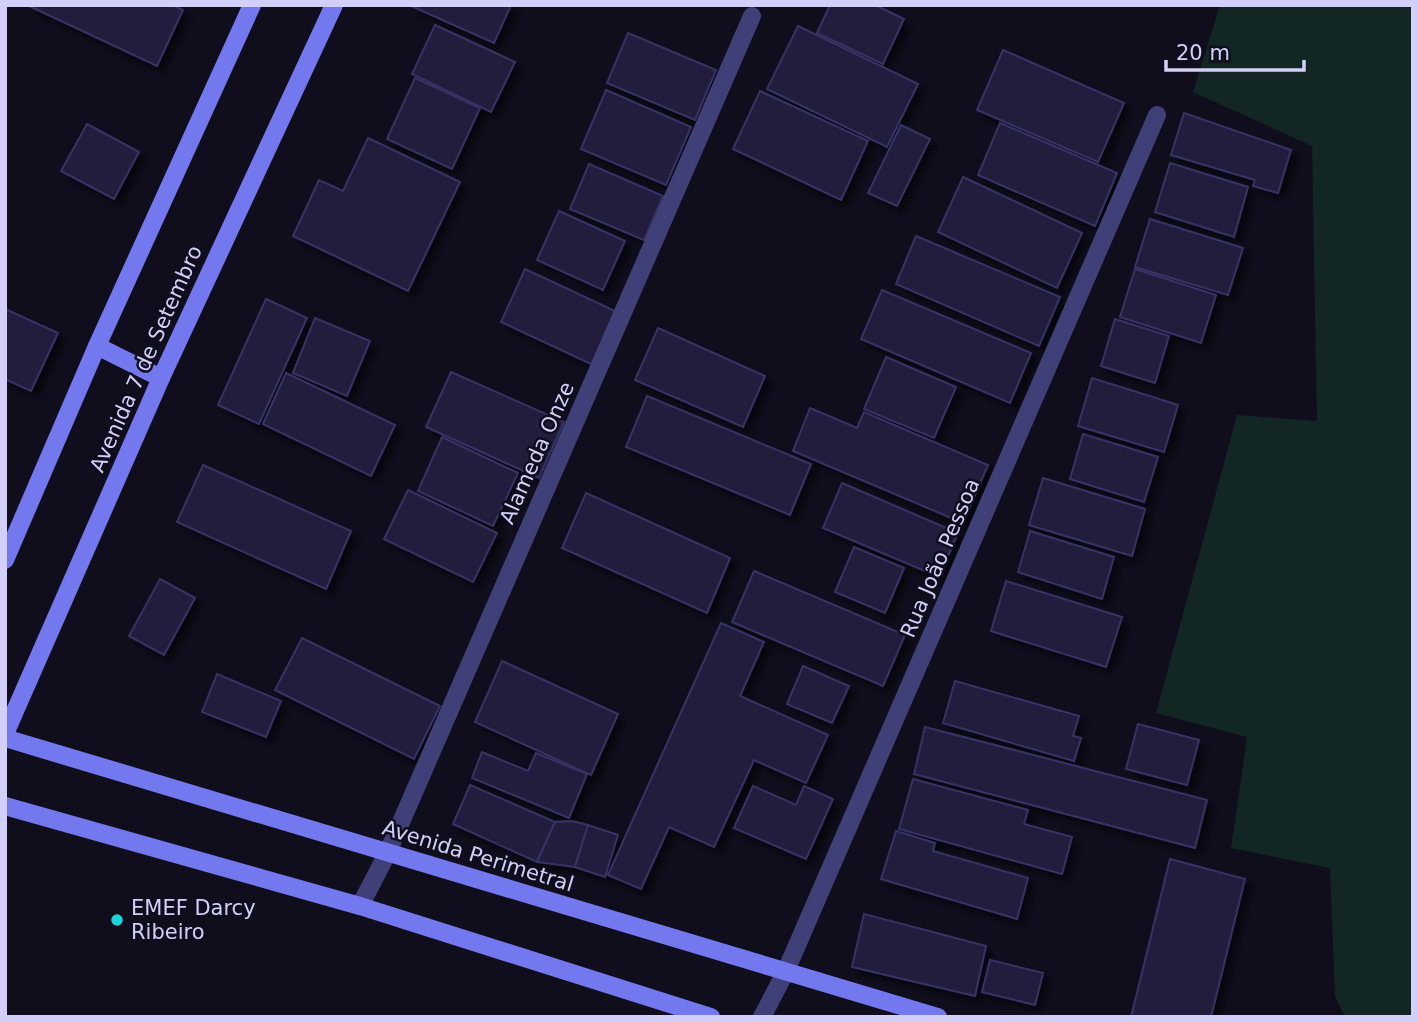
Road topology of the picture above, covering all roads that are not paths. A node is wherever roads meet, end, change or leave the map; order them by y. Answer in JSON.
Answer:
{"nodes":[{"id":1,"x":252,"y":5,"type":"edge"},
{"id":2,"x":334,"y":5,"type":"edge"},
{"id":3,"x":752,"y":16,"type":"dead end"},
{"id":4,"x":1157,"y":115,"type":"dead end"},
{"id":5,"x":97,"y":346,"type":"junction"},
{"id":6,"x":161,"y":378,"type":"junction"},
{"id":7,"x":5,"y":560,"type":"edge"},
{"id":8,"x":5,"y":736,"type":"edge"},
{"id":9,"x":5,"y":806,"type":"edge"},
{"id":10,"x":388,"y":852,"type":"junction"},
{"id":11,"x":360,"y":906,"type":"junction"},
{"id":12,"x":785,"y":973,"type":"junction"},
{"id":13,"x":712,"y":1017,"type":"edge"},
{"id":14,"x":762,"y":1017,"type":"edge"},
{"id":15,"x":938,"y":1017,"type":"edge"}],
"edges":[{"from":1,"to":5,"type":"street"},
{"from":2,"to":6,"type":"street","name":"Avenida 7 de Setembro"},
{"from":3,"to":10,"type":"street","name":"Alameda Onze"},
{"from":4,"to":12,"type":"street","name":"Rua João Pessoa"},
{"from":5,"to":6,"type":"street"},
{"from":5,"to":7,"type":"street"},
{"from":6,"to":8,"type":"street","name":"Avenida 7 de Setembro"},
{"from":8,"to":10,"type":"street","name":"Avenida Perimetral"},
{"from":9,"to":11,"type":"street"},
{"from":10,"to":11,"type":"street","name":"Alameda Onze"},
{"from":10,"to":12,"type":"street","name":"Avenida Perimetral"},
{"from":11,"to":13,"type":"street"},
{"from":12,"to":14,"type":"street","name":"Rua João Pessoa"},
{"from":12,"to":15,"type":"street","name":"Avenida Perimetral"}]}
